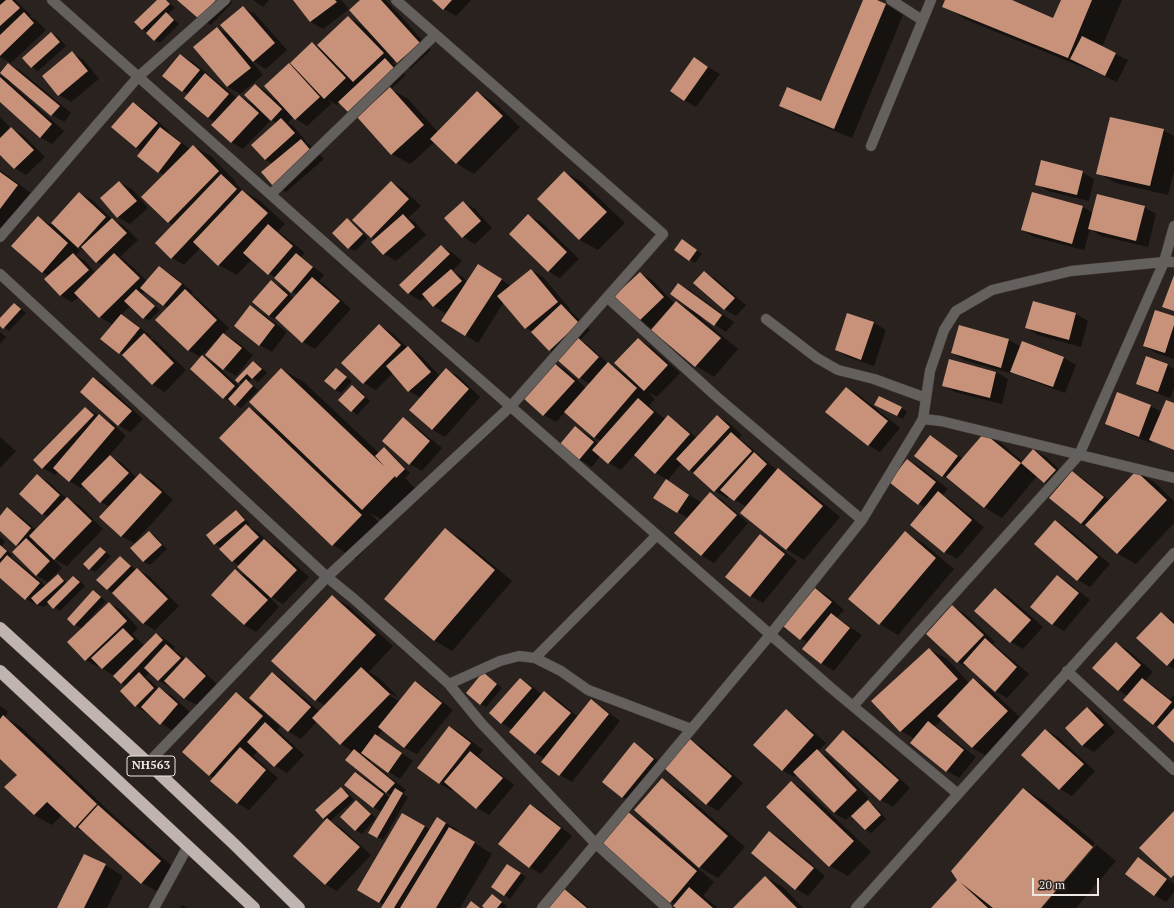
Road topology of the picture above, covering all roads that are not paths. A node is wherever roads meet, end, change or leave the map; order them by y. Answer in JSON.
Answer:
{"nodes":[{"id":1,"x":52,"y":0,"type":"edge"},
{"id":2,"x":225,"y":0,"type":"edge"},
{"id":3,"x":396,"y":0,"type":"edge"},
{"id":4,"x":891,"y":0,"type":"edge"},
{"id":5,"x":931,"y":0,"type":"edge"},
{"id":6,"x":922,"y":20,"type":"junction"},
{"id":7,"x":436,"y":35,"type":"junction"},
{"id":8,"x":138,"y":77,"type":"junction"},
{"id":9,"x":871,"y":146,"type":"dead end"},
{"id":10,"x":271,"y":194,"type":"junction"},
{"id":11,"x":1174,"y":226,"type":"edge"},
{"id":12,"x":0,"y":237,"type":"edge"},
{"id":13,"x":1169,"y":262,"type":"edge"},
{"id":14,"x":0,"y":274,"type":"edge"},
{"id":15,"x":607,"y":297,"type":"junction"},
{"id":16,"x":766,"y":319,"type":"dead end"},
{"id":17,"x":926,"y":398,"type":"junction"},
{"id":18,"x":510,"y":406,"type":"junction"},
{"id":19,"x":923,"y":419,"type":"junction"},
{"id":20,"x":1078,"y":455,"type":"junction"},
{"id":21,"x":1174,"y":478,"type":"edge"},
{"id":22,"x":862,"y":520,"type":"junction"},
{"id":23,"x":657,"y":535,"type":"junction"},
{"id":24,"x":1174,"y":553,"type":"edge"},
{"id":25,"x":327,"y":577,"type":"junction"},
{"id":26,"x":0,"y":628,"type":"edge"},
{"id":27,"x":770,"y":635,"type":"junction"},
{"id":28,"x":535,"y":658,"type":"junction"},
{"id":29,"x":0,"y":671,"type":"edge"},
{"id":30,"x":1067,"y":672,"type":"junction"},
{"id":31,"x":450,"y":684,"type":"junction"},
{"id":32,"x":853,"y":706,"type":"junction"},
{"id":33,"x":691,"y":729,"type":"junction"},
{"id":34,"x":148,"y":764,"type":"junction"},
{"id":35,"x":1174,"y":770,"type":"edge"},
{"id":36,"x":958,"y":794,"type":"junction"},
{"id":37,"x":595,"y":843,"type":"junction"},
{"id":38,"x":188,"y":846,"type":"junction"},
{"id":39,"x":154,"y":908,"type":"edge"},
{"id":40,"x":254,"y":908,"type":"edge"},
{"id":41,"x":299,"y":908,"type":"edge"},
{"id":42,"x":542,"y":908,"type":"edge"},
{"id":43,"x":667,"y":908,"type":"edge"},
{"id":44,"x":856,"y":908,"type":"edge"}],
"edges":[{"from":1,"to":8,"type":"street"},
{"from":2,"to":8,"type":"street"},
{"from":3,"to":7,"type":"street"},
{"from":4,"to":6,"type":"street"},
{"from":5,"to":6,"type":"street"},
{"from":6,"to":9,"type":"street"},
{"from":7,"to":10,"type":"street"},
{"from":7,"to":15,"type":"street"},
{"from":8,"to":10,"type":"street"},
{"from":8,"to":12,"type":"street"},
{"from":10,"to":18,"type":"street"},
{"from":11,"to":13,"type":"street"},
{"from":13,"to":17,"type":"street"},
{"from":13,"to":20,"type":"street"},
{"from":14,"to":25,"type":"street"},
{"from":15,"to":18,"type":"street"},
{"from":15,"to":22,"type":"street"},
{"from":16,"to":17,"type":"street"},
{"from":17,"to":19,"type":"street"},
{"from":18,"to":23,"type":"street"},
{"from":18,"to":25,"type":"street"},
{"from":19,"to":20,"type":"street"},
{"from":19,"to":22,"type":"street"},
{"from":20,"to":21,"type":"street"},
{"from":20,"to":32,"type":"street"},
{"from":22,"to":27,"type":"street"},
{"from":23,"to":27,"type":"street"},
{"from":23,"to":28,"type":"street"},
{"from":24,"to":30,"type":"street"},
{"from":25,"to":31,"type":"street"},
{"from":25,"to":34,"type":"street"},
{"from":26,"to":34,"type":"highway","number":"NH563"},
{"from":27,"to":32,"type":"street"},
{"from":27,"to":33,"type":"street"},
{"from":28,"to":31,"type":"street"},
{"from":28,"to":33,"type":"street"},
{"from":29,"to":38,"type":"highway","number":"NH563"},
{"from":30,"to":35,"type":"street"},
{"from":30,"to":36,"type":"street"},
{"from":31,"to":37,"type":"street"},
{"from":32,"to":36,"type":"street"},
{"from":33,"to":37,"type":"street"},
{"from":34,"to":41,"type":"highway","number":"NH563"},
{"from":36,"to":44,"type":"street"},
{"from":37,"to":42,"type":"street"},
{"from":37,"to":43,"type":"street"},
{"from":38,"to":39,"type":"street"},
{"from":38,"to":40,"type":"highway","number":"NH563"}]}
